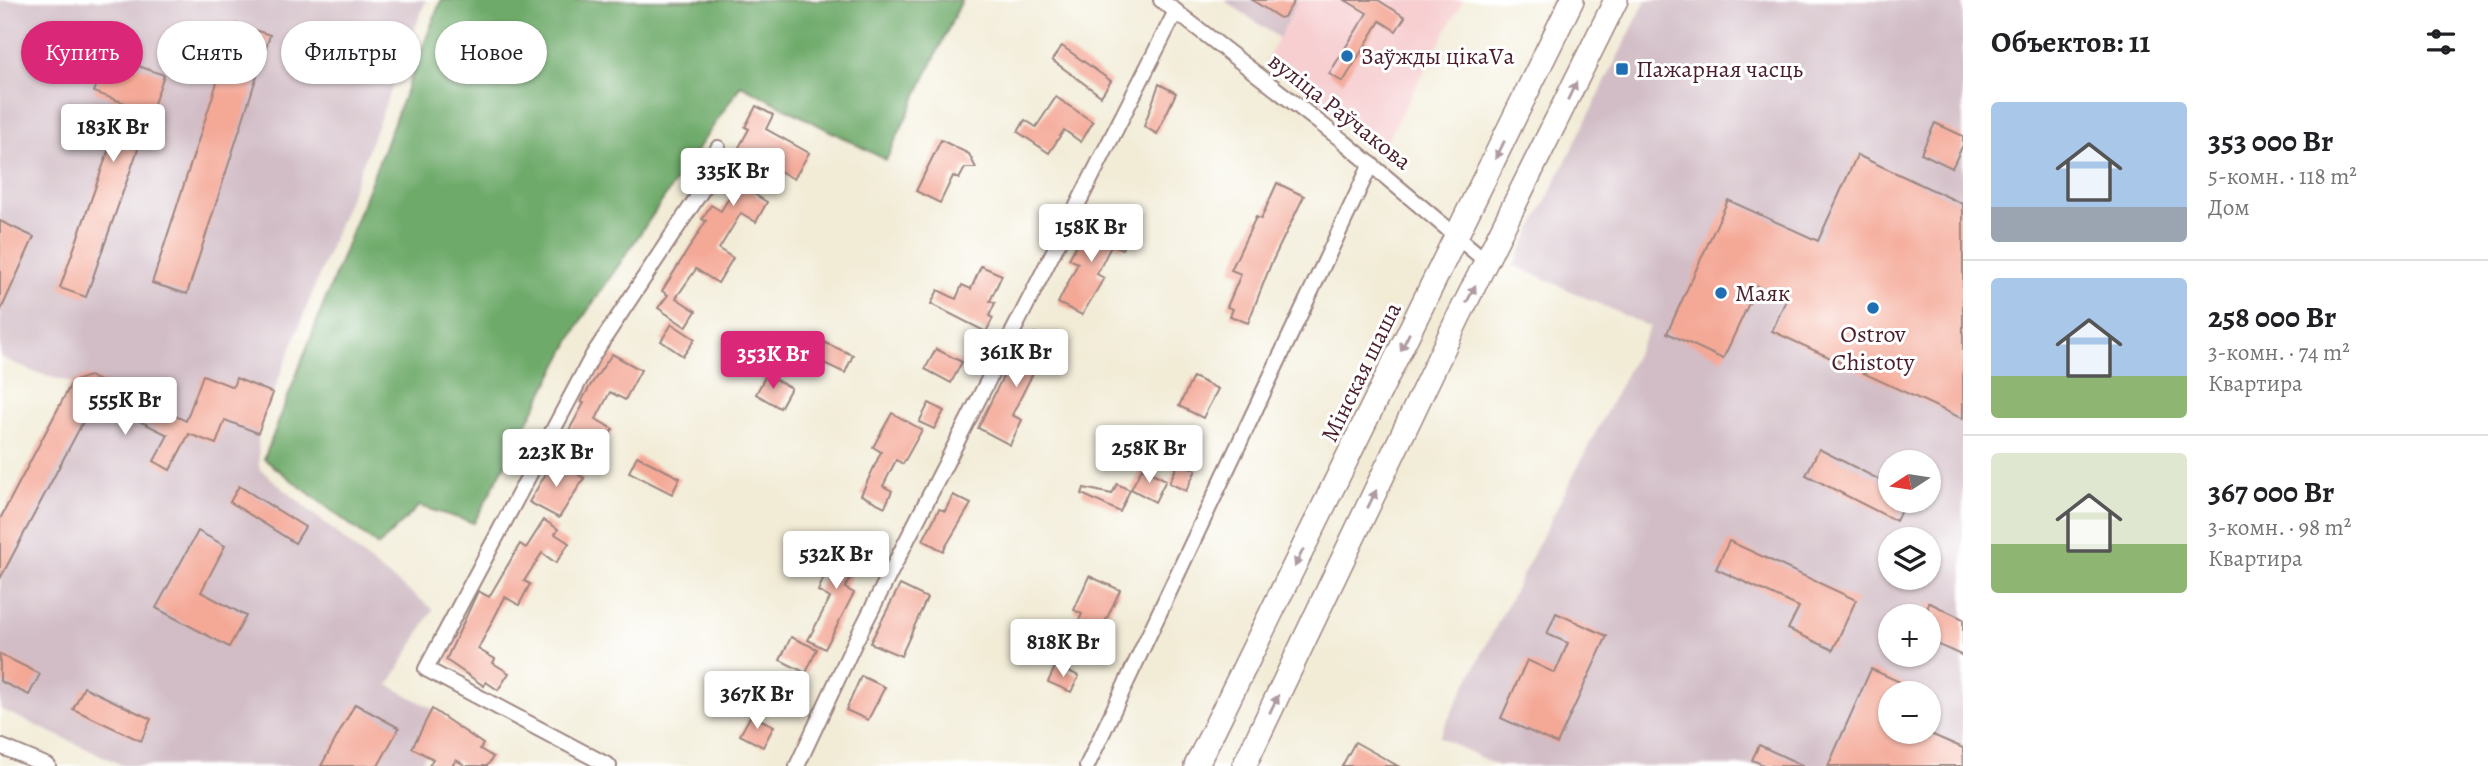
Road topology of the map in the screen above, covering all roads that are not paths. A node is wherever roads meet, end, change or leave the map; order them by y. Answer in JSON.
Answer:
{"nodes":[{"id":1,"x":1161,"y":0,"type":"edge"},
{"id":2,"x":1572,"y":0,"type":"edge"},
{"id":3,"x":1616,"y":0,"type":"edge"},
{"id":4,"x":1176,"y":11,"type":"junction"},
{"id":5,"x":718,"y":148,"type":"dead end"},
{"id":6,"x":1371,"y":164,"type":"junction"},
{"id":7,"x":1455,"y":235,"type":"junction"},
{"id":8,"x":1487,"y":262,"type":"junction"},
{"id":9,"x":0,"y":746,"type":"edge"},
{"id":10,"x":48,"y":766,"type":"edge"},
{"id":11,"x":608,"y":766,"type":"edge"},
{"id":12,"x":797,"y":766,"type":"edge"},
{"id":13,"x":1087,"y":766,"type":"edge"},
{"id":14,"x":1196,"y":766,"type":"edge"},
{"id":15,"x":1244,"y":766,"type":"edge"}],
"edges":[{"from":1,"to":4,"type":"street","name":"вуліца Раўчакова"},
{"from":2,"to":7,"type":"main road","name":"Мінская шаша","one_way":true},
{"from":8,"to":3,"type":"main road","one_way":true},
{"from":4,"to":6,"type":"street","name":"вуліца Раўчакова"},
{"from":4,"to":12,"type":"street"},
{"from":5,"to":11,"type":"street"},
{"from":6,"to":7,"type":"street","name":"вуліца Раўчакова"},
{"from":6,"to":13,"type":"street"},
{"from":7,"to":8,"type":"street","name":"вуліца Раўчакова"},
{"from":7,"to":14,"type":"main road","name":"Мінская шаша","one_way":true},
{"from":15,"to":8,"type":"main road","one_way":true},
{"from":9,"to":10,"type":"street"}]}
